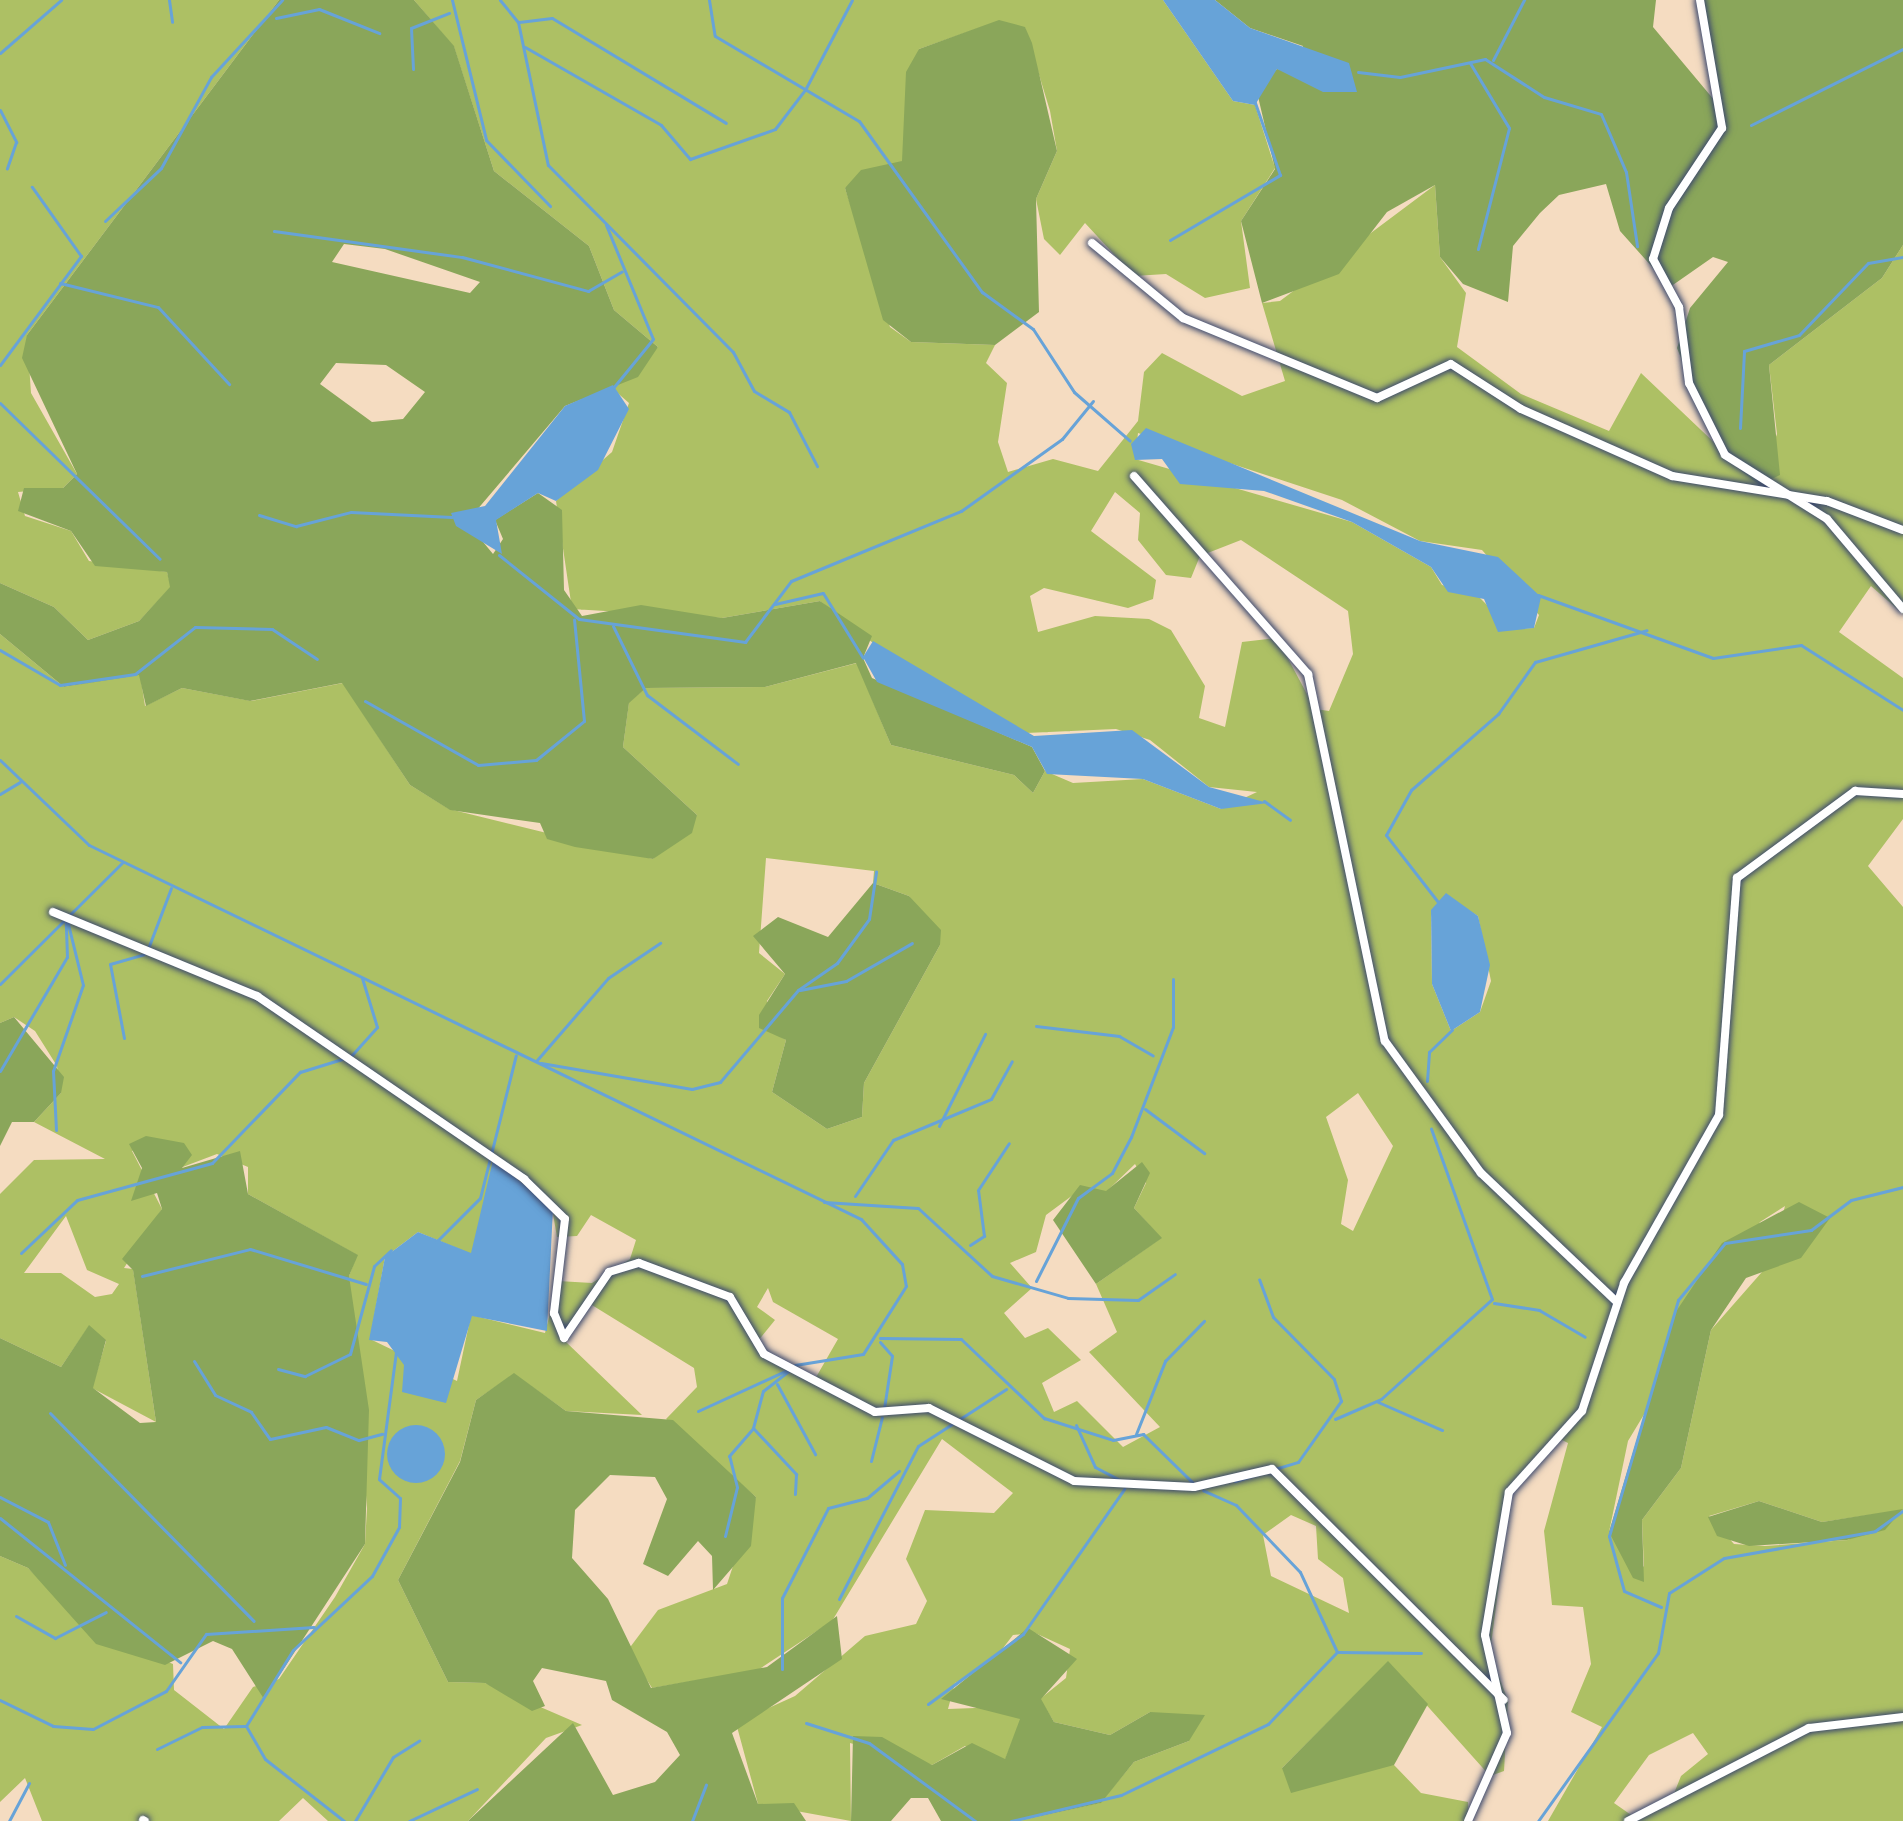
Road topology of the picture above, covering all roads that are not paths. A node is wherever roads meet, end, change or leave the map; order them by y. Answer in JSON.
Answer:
{"nodes":[{"id":1,"x":1700,"y":0,"type":"edge"},
{"id":2,"x":1092,"y":243,"type":"dead end"},
{"id":3,"x":1134,"y":476,"type":"dead end"},
{"id":4,"x":1809,"y":505,"type":"junction"},
{"id":5,"x":1903,"y":530,"type":"edge"},
{"id":6,"x":1903,"y":609,"type":"edge"},
{"id":7,"x":1903,"y":794,"type":"edge"},
{"id":8,"x":53,"y":911,"type":"dead end"},
{"id":9,"x":1616,"y":1301,"type":"junction"},
{"id":10,"x":1504,"y":1700,"type":"junction"},
{"id":11,"x":1903,"y":1717,"type":"edge"},
{"id":12,"x":1468,"y":1821,"type":"edge"},
{"id":13,"x":1628,"y":1821,"type":"edge"}],
"edges":[{"from":1,"to":4,"type":"street"},
{"from":2,"to":4,"type":"street"},
{"from":3,"to":9,"type":"street"},
{"from":4,"to":5,"type":"street"},
{"from":4,"to":6,"type":"street"},
{"from":7,"to":9,"type":"street"},
{"from":8,"to":10,"type":"street"},
{"from":9,"to":10,"type":"street"},
{"from":10,"to":12,"type":"street"},
{"from":11,"to":13,"type":"street"}]}
